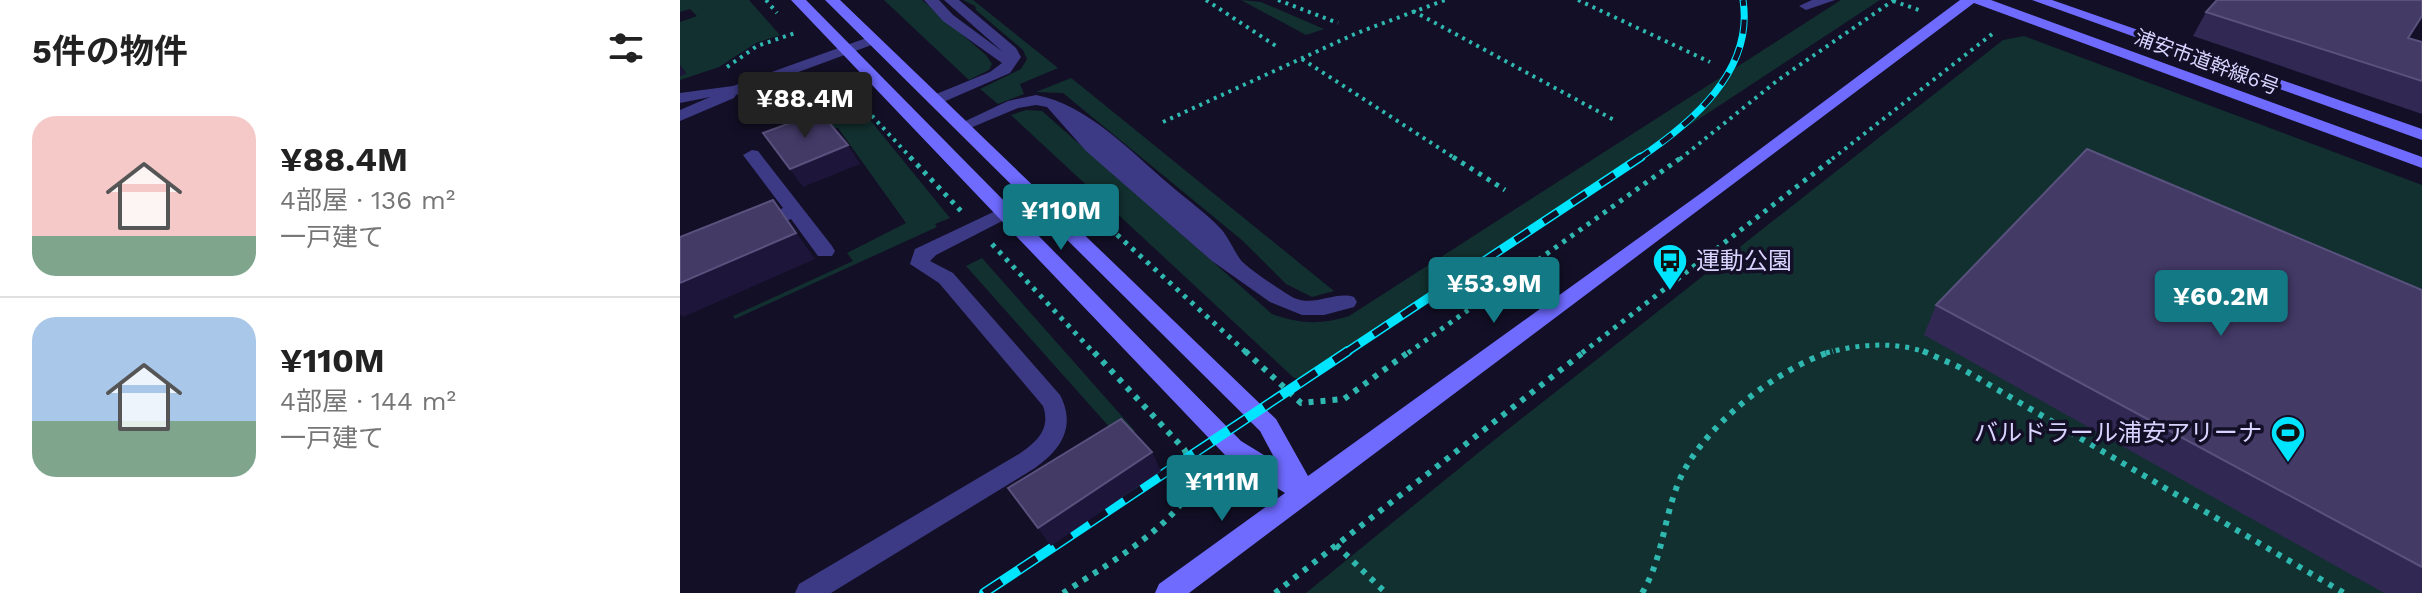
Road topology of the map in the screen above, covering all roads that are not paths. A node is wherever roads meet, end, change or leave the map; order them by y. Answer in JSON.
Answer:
{"nodes":[{"id":1,"x":798,"y":0,"type":"edge"},
{"id":2,"x":832,"y":0,"type":"edge"},
{"id":3,"x":931,"y":0,"type":"edge"},
{"id":4,"x":951,"y":0,"type":"edge"},
{"id":5,"x":1828,"y":0,"type":"edge"},
{"id":6,"x":1969,"y":0,"type":"edge"},
{"id":7,"x":1978,"y":0,"type":"edge"},
{"id":8,"x":2039,"y":0,"type":"edge"},
{"id":9,"x":1806,"y":6,"type":"dead end"},
{"id":10,"x":872,"y":40,"type":"junction"},
{"id":11,"x":845,"y":50,"type":"junction"},
{"id":12,"x":1009,"y":64,"type":"junction"},
{"id":13,"x":735,"y":90,"type":"junction"},
{"id":14,"x":680,"y":98,"type":"edge"},
{"id":15,"x":935,"y":100,"type":"junction"},
{"id":16,"x":680,"y":116,"type":"edge"},
{"id":17,"x":963,"y":126,"type":"junction"},
{"id":18,"x":2422,"y":135,"type":"edge"},
{"id":19,"x":752,"y":155,"type":"dead end"},
{"id":20,"x":2422,"y":163,"type":"edge"},
{"id":21,"x":792,"y":211,"type":"junction"},
{"id":22,"x":1004,"y":213,"type":"junction"},
{"id":23,"x":736,"y":236,"type":"edge"},
{"id":24,"x":825,"y":251,"type":"dead end"},
{"id":25,"x":1347,"y":302,"type":"dead end"},
{"id":26,"x":1305,"y":493,"type":"junction"},
{"id":27,"x":808,"y":593,"type":"edge"},
{"id":28,"x":1168,"y":593,"type":"edge"}],
"edges":[{"from":1,"to":11,"type":"street"},
{"from":2,"to":10,"type":"street"},
{"from":3,"to":12,"type":"lane"},
{"from":4,"to":12,"type":"lane"},
{"from":5,"to":9,"type":"lane"},
{"from":6,"to":26,"type":"street"},
{"from":7,"to":20,"type":"street","name":"浦安市道幹線6号"},
{"from":8,"to":18,"type":"street","name":"浦安市道幹線6号"},
{"from":10,"to":11,"type":"lane"},
{"from":10,"to":15,"type":"street"},
{"from":11,"to":13,"type":"lane"},
{"from":11,"to":22,"type":"street"},
{"from":12,"to":15,"type":"lane"},
{"from":13,"to":14,"type":"lane"},
{"from":13,"to":16,"type":"lane"},
{"from":15,"to":17,"type":"street"},
{"from":17,"to":25,"type":"lane"},
{"from":17,"to":26,"type":"street"},
{"from":19,"to":21,"type":"lane"},
{"from":21,"to":23,"type":"lane"},
{"from":21,"to":24,"type":"lane"},
{"from":22,"to":26,"type":"street"},
{"from":22,"to":27,"type":"lane"},
{"from":26,"to":28,"type":"street"}]}
